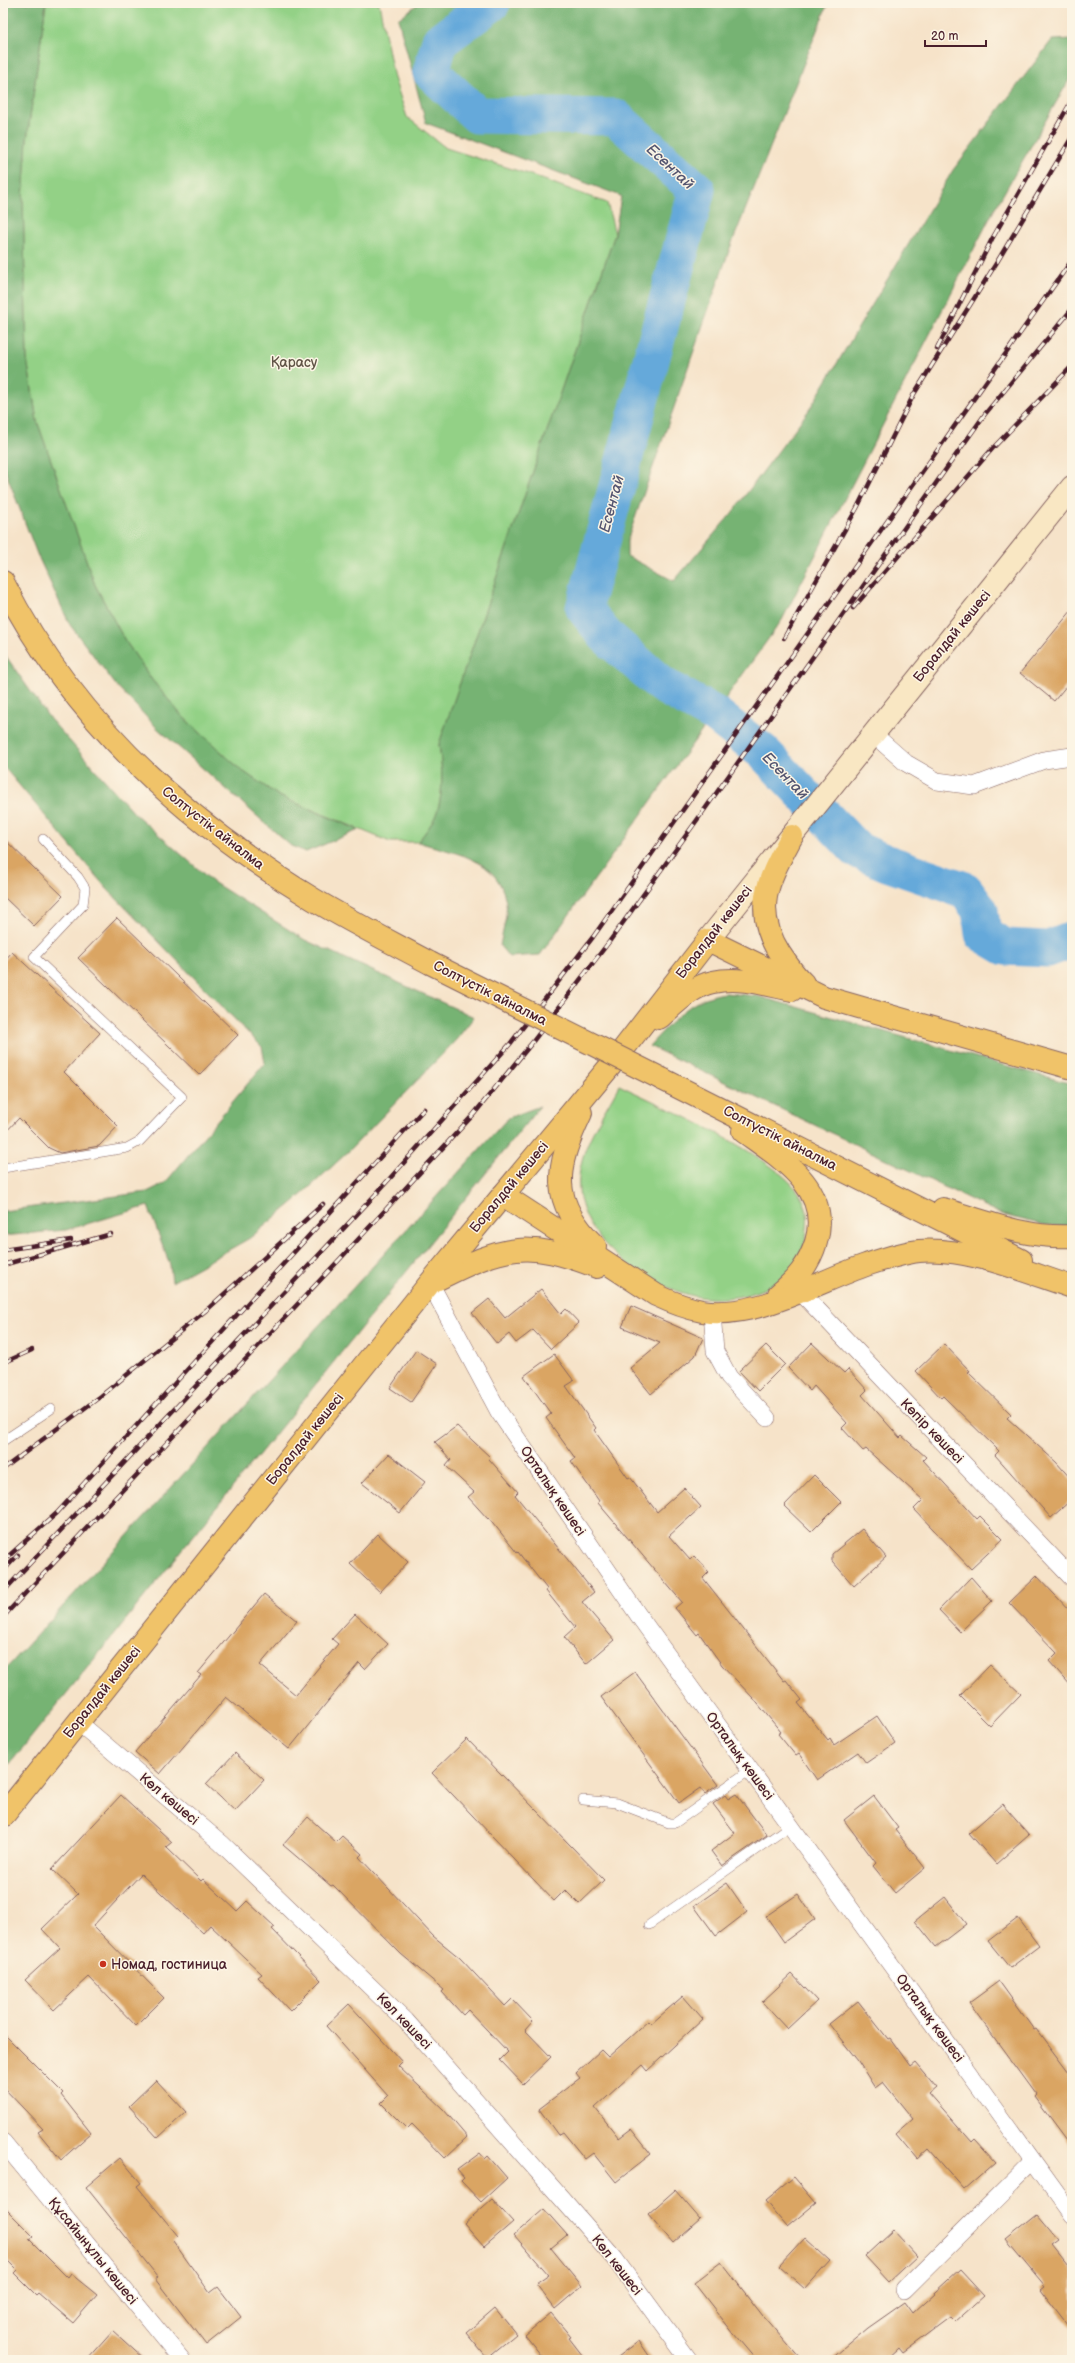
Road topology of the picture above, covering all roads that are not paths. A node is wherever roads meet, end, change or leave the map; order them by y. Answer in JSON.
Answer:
{"nodes":[{"id":1,"x":1072,"y":487,"type":"edge"},
{"id":2,"x":3,"y":582,"type":"edge"},
{"id":3,"x":873,"y":734,"type":"junction"},
{"id":4,"x":1072,"y":756,"type":"edge"},
{"id":5,"x":792,"y":836,"type":"junction"},
{"id":6,"x":43,"y":839,"type":"dead end"},
{"id":7,"x":708,"y":940,"type":"junction"},
{"id":8,"x":824,"y":997,"type":"junction"},
{"id":9,"x":617,"y":1057,"type":"junction"},
{"id":10,"x":1072,"y":1068,"type":"edge"},
{"id":11,"x":687,"y":1091,"type":"junction"},
{"id":12,"x":3,"y":1168,"type":"edge"},
{"id":13,"x":891,"y":1194,"type":"junction"},
{"id":14,"x":503,"y":1196,"type":"junction"},
{"id":15,"x":1072,"y":1236,"type":"edge"},
{"id":16,"x":634,"y":1282,"type":"junction"},
{"id":17,"x":430,"y":1283,"type":"junction"},
{"id":18,"x":1072,"y":1286,"type":"edge"},
{"id":19,"x":796,"y":1287,"type":"junction"},
{"id":20,"x":712,"y":1312,"type":"junction"},
{"id":21,"x":51,"y":1409,"type":"dead end"},
{"id":22,"x":767,"y":1418,"type":"dead end"},
{"id":23,"x":3,"y":1441,"type":"edge"},
{"id":24,"x":1072,"y":1578,"type":"edge"},
{"id":25,"x":78,"y":1722,"type":"junction"},
{"id":26,"x":750,"y":1770,"type":"junction"},
{"id":27,"x":583,"y":1800,"type":"dead end"},
{"id":28,"x":3,"y":1816,"type":"edge"},
{"id":29,"x":791,"y":1825,"type":"junction"},
{"id":30,"x":649,"y":1925,"type":"dead end"},
{"id":31,"x":3,"y":2142,"type":"edge"},
{"id":32,"x":1033,"y":2162,"type":"junction"},
{"id":33,"x":1072,"y":2215,"type":"edge"},
{"id":34,"x":904,"y":2290,"type":"dead end"},
{"id":35,"x":182,"y":2360,"type":"edge"},
{"id":36,"x":689,"y":2360,"type":"edge"}],
"edges":[{"from":1,"to":3,"type":"main road","name":"Боралдай көшесі"},
{"from":2,"to":11,"type":"main road","name":"Солтүстік айналма","bridge":true},
{"from":3,"to":4,"type":"street"},
{"from":3,"to":5,"type":"main road","name":"Боралдай көшесі"},
{"from":5,"to":7,"type":"main road","name":"Боралдай көшесі"},
{"from":5,"to":8,"type":"main road"},
{"from":6,"to":12,"type":"lane"},
{"from":7,"to":8,"type":"main road"},
{"from":7,"to":9,"type":"main road","name":"Боралдай көшесі"},
{"from":8,"to":9,"type":"main road"},
{"from":8,"to":10,"type":"main road"},
{"from":9,"to":14,"type":"main road","name":"Боралдай көшесі"},
{"from":9,"to":16,"type":"main road"},
{"from":11,"to":13,"type":"main road","name":"Солтүстік айналма"},
{"from":11,"to":19,"type":"main road"},
{"from":13,"to":15,"type":"main road"},
{"from":13,"to":18,"type":"main road","name":"Солтүстік айналма"},
{"from":14,"to":16,"type":"main road"},
{"from":14,"to":17,"type":"main road","name":"Боралдай көшесі"},
{"from":16,"to":17,"type":"main road"},
{"from":16,"to":20,"type":"main road"},
{"from":17,"to":25,"type":"main road","name":"Боралдай көшесі"},
{"from":17,"to":26,"type":"street","name":"Орталық көшесі"},
{"from":18,"to":19,"type":"main road"},
{"from":19,"to":20,"type":"main road"},
{"from":19,"to":24,"type":"street","name":"Көпір көшесі"},
{"from":20,"to":22,"type":"street"},
{"from":21,"to":23,"type":"lane"},
{"from":25,"to":28,"type":"main road","name":"Боралдай көшесі"},
{"from":25,"to":36,"type":"street","name":"Көл көшесі"},
{"from":26,"to":27,"type":"lane"},
{"from":26,"to":29,"type":"street","name":"Орталық көшесі"},
{"from":29,"to":30,"type":"lane"},
{"from":29,"to":32,"type":"street","name":"Орталық көшесі"},
{"from":31,"to":35,"type":"street","name":"Құсайынұлы көшесі"},
{"from":32,"to":33,"type":"street","name":"Орталық көшесі"},
{"from":32,"to":34,"type":"street"}]}
